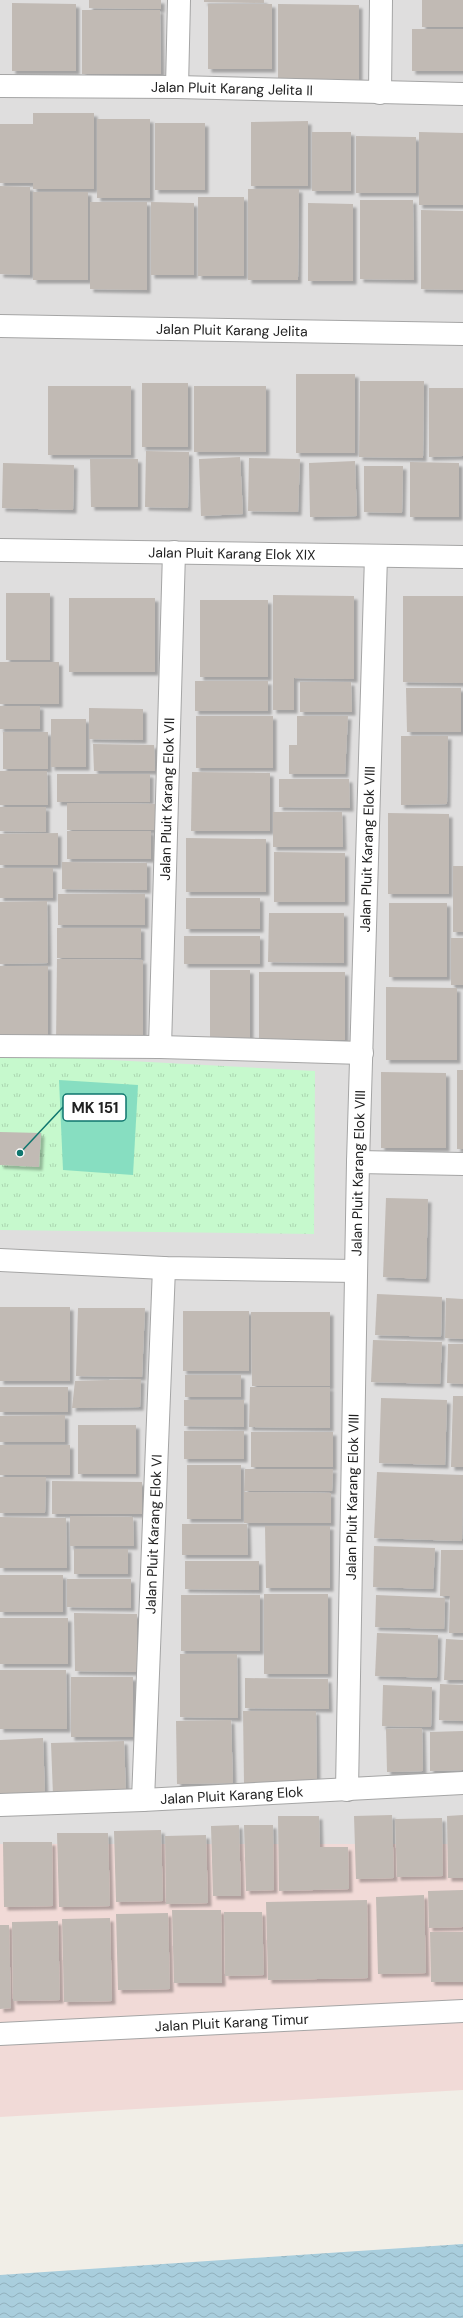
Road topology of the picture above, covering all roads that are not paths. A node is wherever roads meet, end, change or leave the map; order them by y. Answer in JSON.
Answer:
{"nodes":[{"id":1,"x":179,"y":0,"type":"edge"},
{"id":2,"x":381,"y":0,"type":"edge"},
{"id":3,"x":0,"y":86,"type":"edge"},
{"id":4,"x":177,"y":87,"type":"junction"},
{"id":5,"x":380,"y":93,"type":"junction"},
{"id":6,"x":463,"y":94,"type":"edge"},
{"id":7,"x":0,"y":326,"type":"edge"},
{"id":8,"x":463,"y":334,"type":"edge"},
{"id":9,"x":0,"y":550,"type":"edge"},
{"id":10,"x":174,"y":552,"type":"junction"},
{"id":11,"x":376,"y":556,"type":"junction"},
{"id":12,"x":463,"y":557,"type":"edge"},
{"id":13,"x":0,"y":1046,"type":"edge"},
{"id":14,"x":160,"y":1047,"type":"junction"},
{"id":15,"x":362,"y":1053,"type":"junction"},
{"id":16,"x":358,"y":1162,"type":"junction"},
{"id":17,"x":463,"y":1164,"type":"edge"},
{"id":18,"x":0,"y":1260,"type":"edge"},
{"id":19,"x":164,"y":1268,"type":"junction"},
{"id":20,"x":356,"y":1271,"type":"junction"},
{"id":21,"x":463,"y":1783,"type":"edge"},
{"id":22,"x":346,"y":1790,"type":"junction"},
{"id":23,"x":143,"y":1800,"type":"junction"},
{"id":24,"x":0,"y":1805,"type":"edge"},
{"id":25,"x":463,"y":2011,"type":"edge"},
{"id":26,"x":0,"y":2034,"type":"edge"}],
"edges":[{"from":1,"to":4,"type":"street"},
{"from":2,"to":5,"type":"street"},
{"from":3,"to":4,"type":"street","name":"Jalan Pluit Karang Jelita II"},
{"from":4,"to":5,"type":"street","name":"Jalan Pluit Karang Jelita II"},
{"from":5,"to":6,"type":"street","name":"Jalan Pluit Karang Jelita II"},
{"from":7,"to":8,"type":"street","name":"Jalan Pluit Karang Jelita"},
{"from":9,"to":10,"type":"street","name":"Jalan Pluit Karang Elok XIX"},
{"from":10,"to":11,"type":"street","name":"Jalan Pluit Karang Elok XIX"},
{"from":10,"to":14,"type":"street","name":"Jalan Pluit Karang Elok VII"},
{"from":11,"to":12,"type":"street","name":"Jalan Pluit Karang Elok XIX"},
{"from":11,"to":15,"type":"street","name":"Jalan Pluit Karang Elok VIII"},
{"from":13,"to":14,"type":"street"},
{"from":14,"to":15,"type":"street"},
{"from":15,"to":16,"type":"street","name":"Jalan Pluit Karang Elok VIII"},
{"from":16,"to":17,"type":"street"},
{"from":16,"to":20,"type":"street","name":"Jalan Pluit Karang Elok VIII"},
{"from":18,"to":19,"type":"street"},
{"from":19,"to":20,"type":"street"},
{"from":19,"to":23,"type":"street","name":"Jalan Pluit Karang Elok VI"},
{"from":20,"to":22,"type":"street","name":"Jalan Pluit Karang Elok VIII"},
{"from":21,"to":22,"type":"street","name":"Jalan Pluit Karang Elok"},
{"from":22,"to":23,"type":"street","name":"Jalan Pluit Karang Elok"},
{"from":23,"to":24,"type":"street","name":"Jalan Pluit Karang Elok"},
{"from":25,"to":26,"type":"street","name":"Jalan Pluit Karang Timur"}]}
